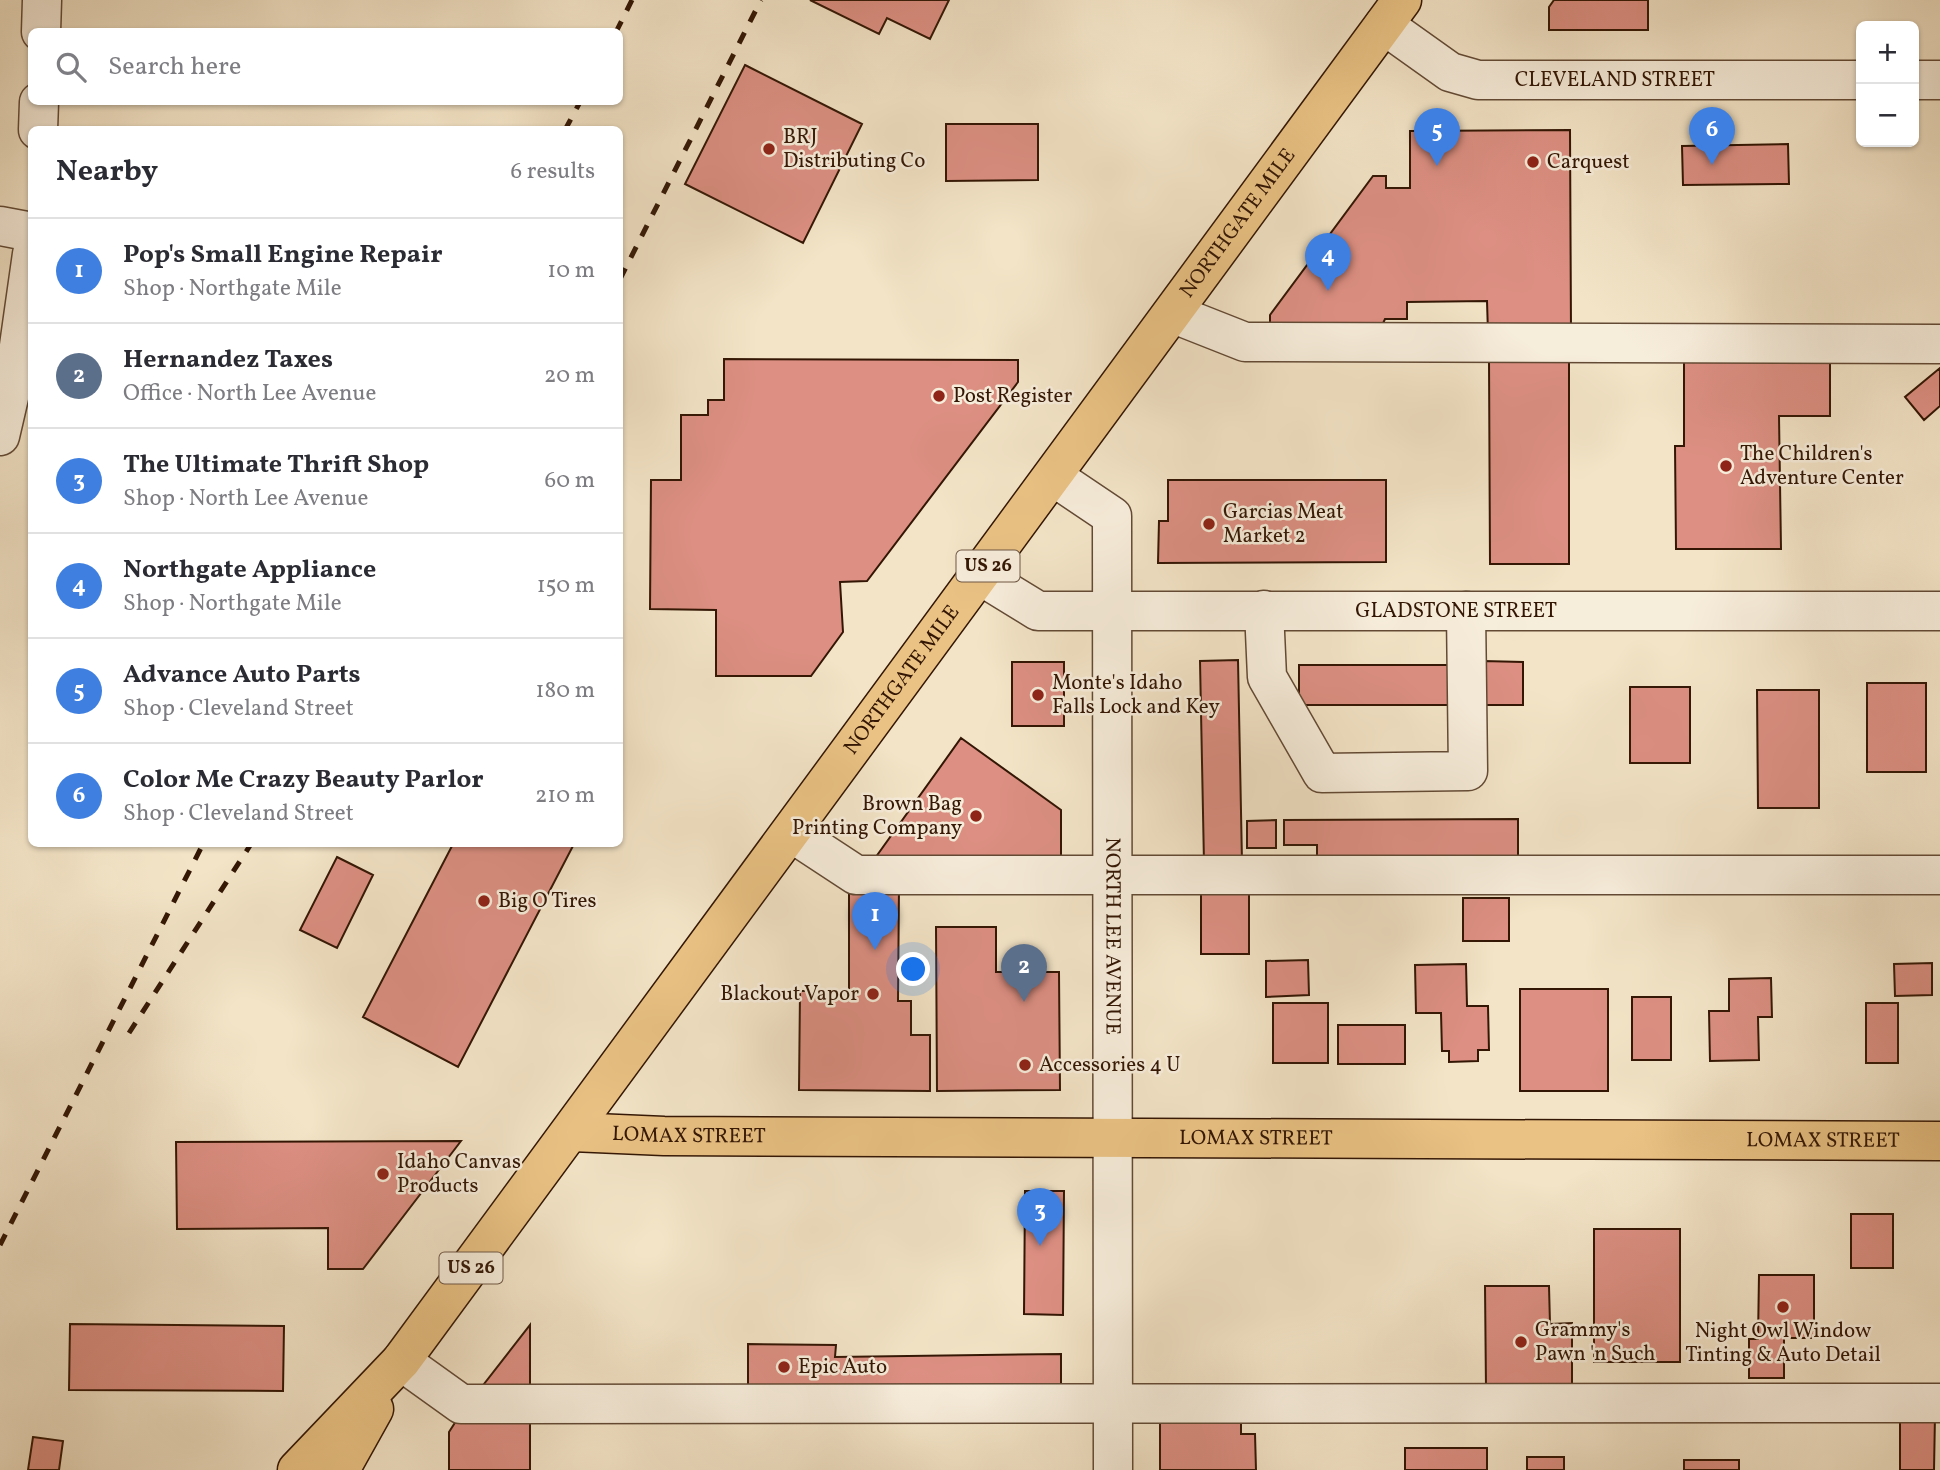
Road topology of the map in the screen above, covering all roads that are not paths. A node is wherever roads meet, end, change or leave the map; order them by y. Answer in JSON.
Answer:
{"nodes":[{"id":1,"x":42,"y":0,"type":"edge"},
{"id":2,"x":1393,"y":12,"type":"edge"},
{"id":3,"x":41,"y":28,"type":"edge"},
{"id":4,"x":1856,"y":80,"type":"edge"},
{"id":5,"x":1919,"y":80,"type":"edge"},
{"id":6,"x":1940,"y":80,"type":"edge"},
{"id":7,"x":39,"y":105,"type":"edge"},
{"id":8,"x":38,"y":126,"type":"edge"},
{"id":9,"x":0,"y":226,"type":"edge"},
{"id":10,"x":28,"y":231,"type":"edge"},
{"id":11,"x":28,"y":282,"type":"edge"},
{"id":12,"x":1174,"y":314,"type":"junction"},
{"id":13,"x":1940,"y":344,"type":"edge"},
{"id":14,"x":0,"y":436,"type":"edge"},
{"id":15,"x":1054,"y":477,"type":"junction"},
{"id":16,"x":981,"y":576,"type":"junction"},
{"id":17,"x":1113,"y":610,"type":"junction"},
{"id":18,"x":1264,"y":610,"type":"junction"},
{"id":19,"x":1466,"y":611,"type":"junction"},
{"id":20,"x":1940,"y":611,"type":"edge"},
{"id":21,"x":792,"y":833,"type":"junction"},
{"id":22,"x":1940,"y":875,"type":"edge"},
{"id":23,"x":1113,"y":876,"type":"junction"},
{"id":24,"x":572,"y":1132,"type":"junction"},
{"id":25,"x":1111,"y":1138,"type":"junction"},
{"id":26,"x":1940,"y":1141,"type":"edge"},
{"id":27,"x":401,"y":1361,"type":"junction"},
{"id":28,"x":1113,"y":1403,"type":"junction"},
{"id":29,"x":1940,"y":1403,"type":"edge"},
{"id":30,"x":296,"y":1470,"type":"edge"},
{"id":31,"x":340,"y":1470,"type":"edge"},
{"id":32,"x":1113,"y":1470,"type":"edge"}],
"edges":[{"from":1,"to":3,"type":"street"},
{"from":2,"to":4,"type":"street","name":"CLEVELAND STREET"},
{"from":2,"to":12,"type":"main road","name":"NORTHGATE MILE","number":"US 26"},
{"from":5,"to":6,"type":"street"},
{"from":7,"to":8,"type":"street"},
{"from":9,"to":10,"type":"street"},
{"from":11,"to":14,"type":"street"},
{"from":12,"to":13,"type":"street"},
{"from":12,"to":15,"type":"main road","name":"NORTHGATE MILE","number":"US 26"},
{"from":15,"to":16,"type":"main road","name":"NORTHGATE MILE","number":"US 26"},
{"from":15,"to":17,"type":"street","name":"NORTH LEE AVENUE"},
{"from":16,"to":17,"type":"street","name":"GLADSTONE STREET"},
{"from":16,"to":21,"type":"main road","name":"NORTHGATE MILE","number":"US 26"},
{"from":17,"to":18,"type":"street","name":"GLADSTONE STREET"},
{"from":17,"to":23,"type":"street","name":"NORTH LEE AVENUE"},
{"from":18,"to":19,"type":"street","name":"GLADSTONE STREET"},
{"from":18,"to":19,"type":"street"},
{"from":19,"to":20,"type":"street","name":"GLADSTONE STREET"},
{"from":21,"to":23,"type":"street"},
{"from":21,"to":24,"type":"main road","name":"NORTHGATE MILE","number":"US 26"},
{"from":22,"to":23,"type":"street"},
{"from":23,"to":25,"type":"street","name":"NORTH LEE AVENUE"},
{"from":24,"to":25,"type":"main road","name":"LOMAX STREET"},
{"from":24,"to":27,"type":"main road","name":"NORTHGATE MILE","number":"US 26"},
{"from":25,"to":26,"type":"main road","name":"LOMAX STREET"},
{"from":25,"to":28,"type":"street","name":"NORTH LEE AVENUE"},
{"from":27,"to":28,"type":"street"},
{"from":27,"to":30,"type":"main road","name":"NORTHGATE MILE","number":"US 26"},
{"from":27,"to":31,"type":"main road","name":"NORTHGATE MILE","number":"US 26"},
{"from":28,"to":29,"type":"street"},
{"from":28,"to":32,"type":"street","name":"NORTH LEE AVENUE"}]}
